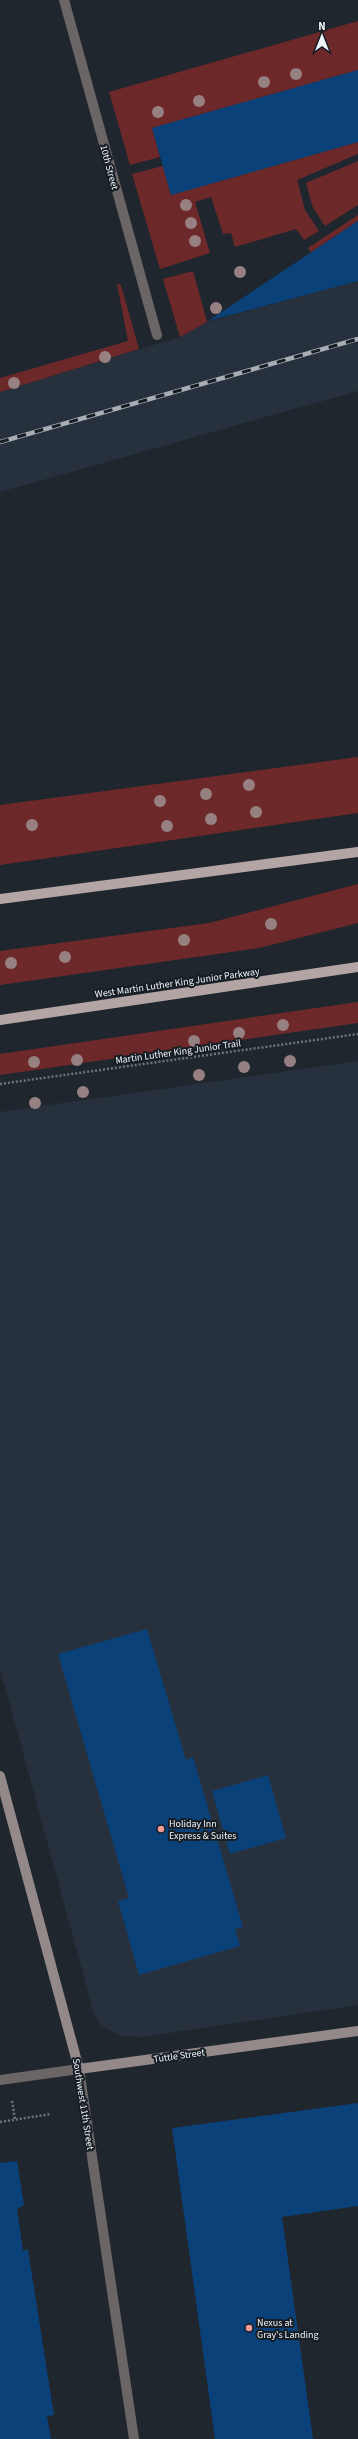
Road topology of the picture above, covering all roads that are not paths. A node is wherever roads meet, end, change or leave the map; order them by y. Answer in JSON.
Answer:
{"nodes":[{"id":1,"x":64,"y":0,"type":"edge"},
{"id":2,"x":157,"y":335,"type":"dead end"},
{"id":3,"x":358,"y":852,"type":"edge"},
{"id":4,"x":0,"y":899,"type":"edge"},
{"id":5,"x":358,"y":967,"type":"edge"},
{"id":6,"x":0,"y":1020,"type":"edge"},
{"id":7,"x":0,"y":1776,"type":"edge"},
{"id":8,"x":358,"y":2031,"type":"edge"},
{"id":9,"x":79,"y":2068,"type":"junction"},
{"id":10,"x":0,"y":2080,"type":"edge"},
{"id":11,"x":134,"y":2439,"type":"edge"}],
"edges":[{"from":1,"to":2,"type":"street","name":"10th Street"},
{"from":3,"to":4,"type":"main road"},
{"from":5,"to":6,"type":"main road","name":"West Martin Luther King Junior Parkway"},
{"from":7,"to":9,"type":"street","name":"Southwest 11th Street"},
{"from":8,"to":9,"type":"street","name":"Tuttle Street"},
{"from":9,"to":10,"type":"street","name":"Tuttle Street"},
{"from":9,"to":11,"type":"street","name":"Southwest 11th Street"}]}
